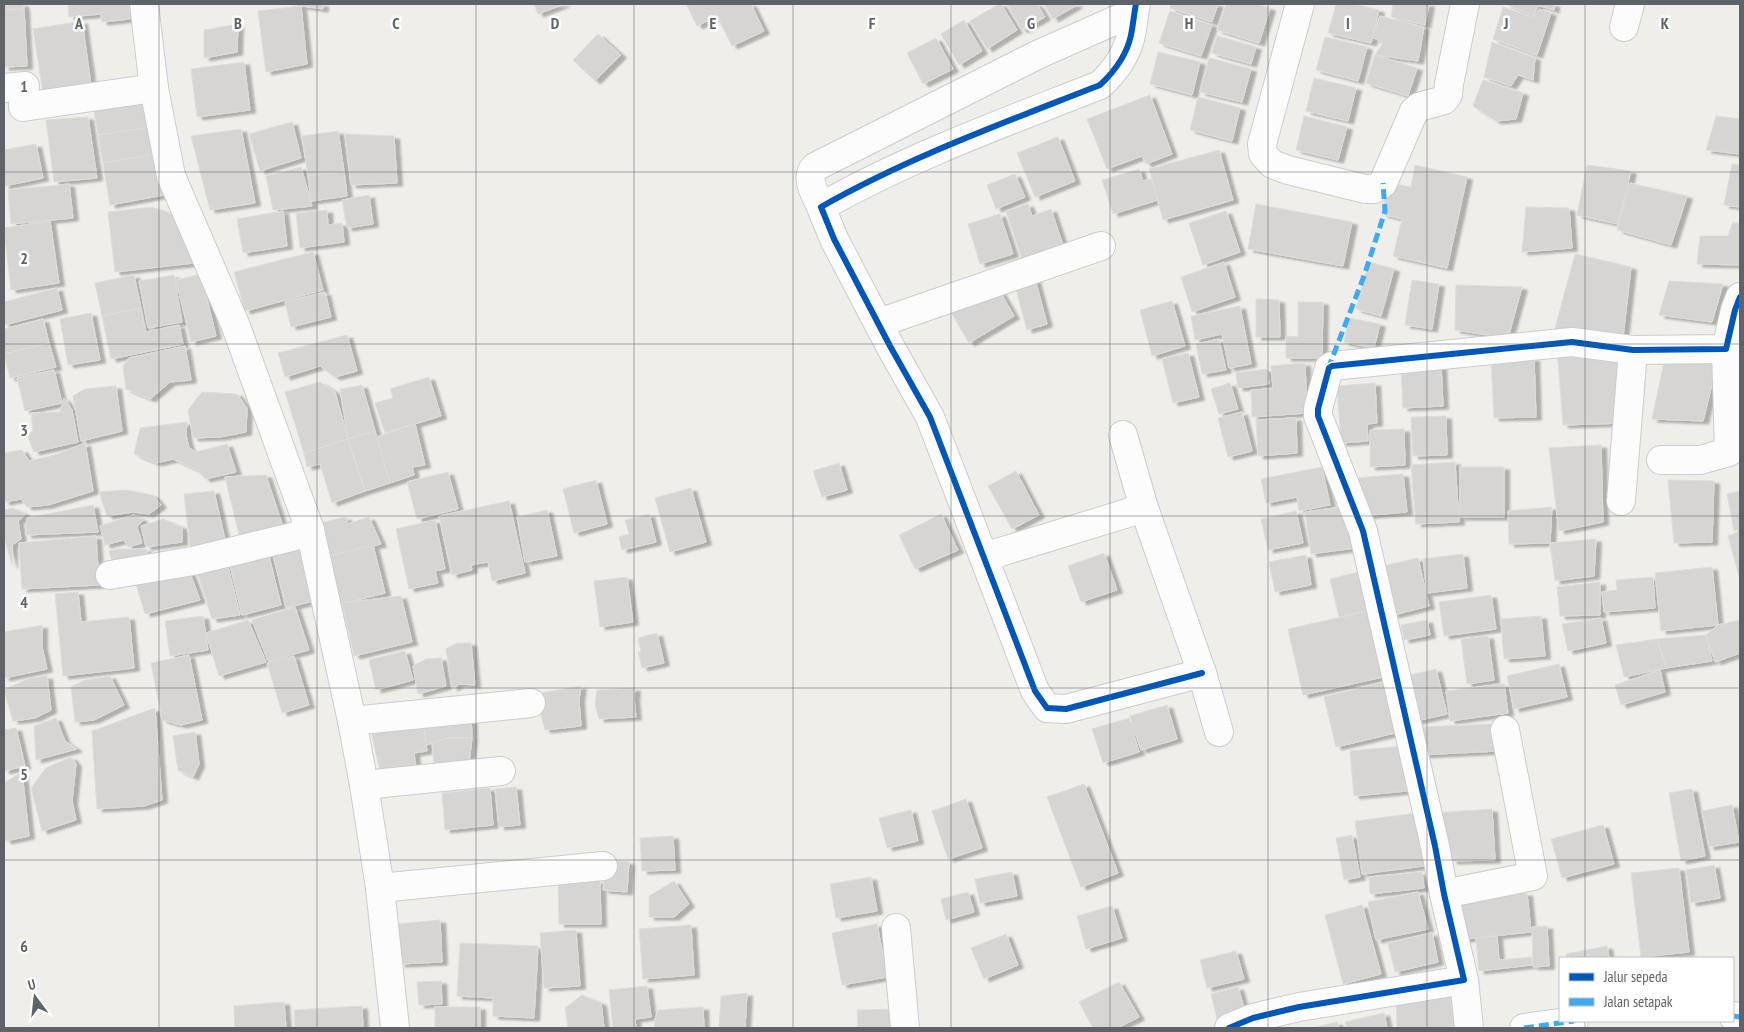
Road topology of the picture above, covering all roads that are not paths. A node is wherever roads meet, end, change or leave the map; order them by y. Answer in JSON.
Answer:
{"nodes":[{"id":1,"x":144,"y":4,"type":"edge"},
{"id":2,"x":1300,"y":4,"type":"edge"},
{"id":3,"x":1465,"y":4,"type":"edge"},
{"id":4,"x":1136,"y":8,"type":"edge"},
{"id":5,"x":19,"y":82,"type":"edge"},
{"id":6,"x":154,"y":88,"type":"junction"},
{"id":7,"x":821,"y":207,"type":"junction"},
{"id":8,"x":1101,"y":246,"type":"dead end"},
{"id":9,"x":1740,"y":296,"type":"edge"},
{"id":10,"x":879,"y":322,"type":"junction"},
{"id":11,"x":1726,"y":349,"type":"junction"},
{"id":12,"x":1633,"y":350,"type":"junction"},
{"id":13,"x":1123,"y":435,"type":"dead end"},
{"id":14,"x":1734,"y":451,"type":"edge"},
{"id":15,"x":1661,"y":460,"type":"dead end"},
{"id":16,"x":1621,"y":502,"type":"dead end"},
{"id":17,"x":1144,"y":508,"type":"junction"},
{"id":18,"x":310,"y":530,"type":"junction"},
{"id":19,"x":984,"y":558,"type":"junction"},
{"id":20,"x":110,"y":575,"type":"dead end"},
{"id":21,"x":1202,"y":673,"type":"junction"},
{"id":22,"x":531,"y":703,"type":"dead end"},
{"id":23,"x":352,"y":721,"type":"junction"},
{"id":24,"x":1505,"y":730,"type":"dead end"},
{"id":25,"x":1219,"y":732,"type":"dead end"},
{"id":26,"x":501,"y":771,"type":"dead end"},
{"id":27,"x":364,"y":785,"type":"junction"},
{"id":28,"x":603,"y":866,"type":"dead end"},
{"id":29,"x":380,"y":888,"type":"junction"},
{"id":30,"x":1444,"y":894,"type":"junction"},
{"id":31,"x":896,"y":928,"type":"dead end"},
{"id":32,"x":1464,"y":980,"type":"junction"},
{"id":33,"x":1567,"y":1022,"type":"edge"},
{"id":34,"x":395,"y":1028,"type":"edge"},
{"id":35,"x":905,"y":1028,"type":"edge"},
{"id":36,"x":1229,"y":1028,"type":"edge"},
{"id":37,"x":1469,"y":1028,"type":"edge"},
{"id":38,"x":1524,"y":1028,"type":"edge"}],
"edges":[{"from":1,"to":6,"type":"street"},
{"from":2,"to":3,"type":"street"},
{"from":4,"to":7,"type":"street"},
{"from":4,"to":7,"type":"street"},
{"from":5,"to":6,"type":"street"},
{"from":6,"to":18,"type":"street"},
{"from":7,"to":10,"type":"street"},
{"from":8,"to":10,"type":"street"},
{"from":9,"to":11,"type":"street"},
{"from":10,"to":19,"type":"street"},
{"from":11,"to":12,"type":"street"},
{"from":11,"to":14,"type":"street"},
{"from":12,"to":16,"type":"street"},
{"from":12,"to":30,"type":"street"},
{"from":13,"to":17,"type":"street"},
{"from":14,"to":15,"type":"street"},
{"from":17,"to":19,"type":"street"},
{"from":17,"to":21,"type":"street"},
{"from":18,"to":20,"type":"street"},
{"from":18,"to":23,"type":"street"},
{"from":19,"to":21,"type":"street"},
{"from":21,"to":25,"type":"street"},
{"from":22,"to":23,"type":"street"},
{"from":23,"to":27,"type":"street"},
{"from":24,"to":30,"type":"street"},
{"from":26,"to":27,"type":"street"},
{"from":27,"to":29,"type":"street"},
{"from":28,"to":29,"type":"street"},
{"from":29,"to":34,"type":"street"},
{"from":30,"to":32,"type":"street"},
{"from":31,"to":35,"type":"street"},
{"from":32,"to":36,"type":"street"},
{"from":32,"to":37,"type":"street"},
{"from":33,"to":38,"type":"street"}]}
